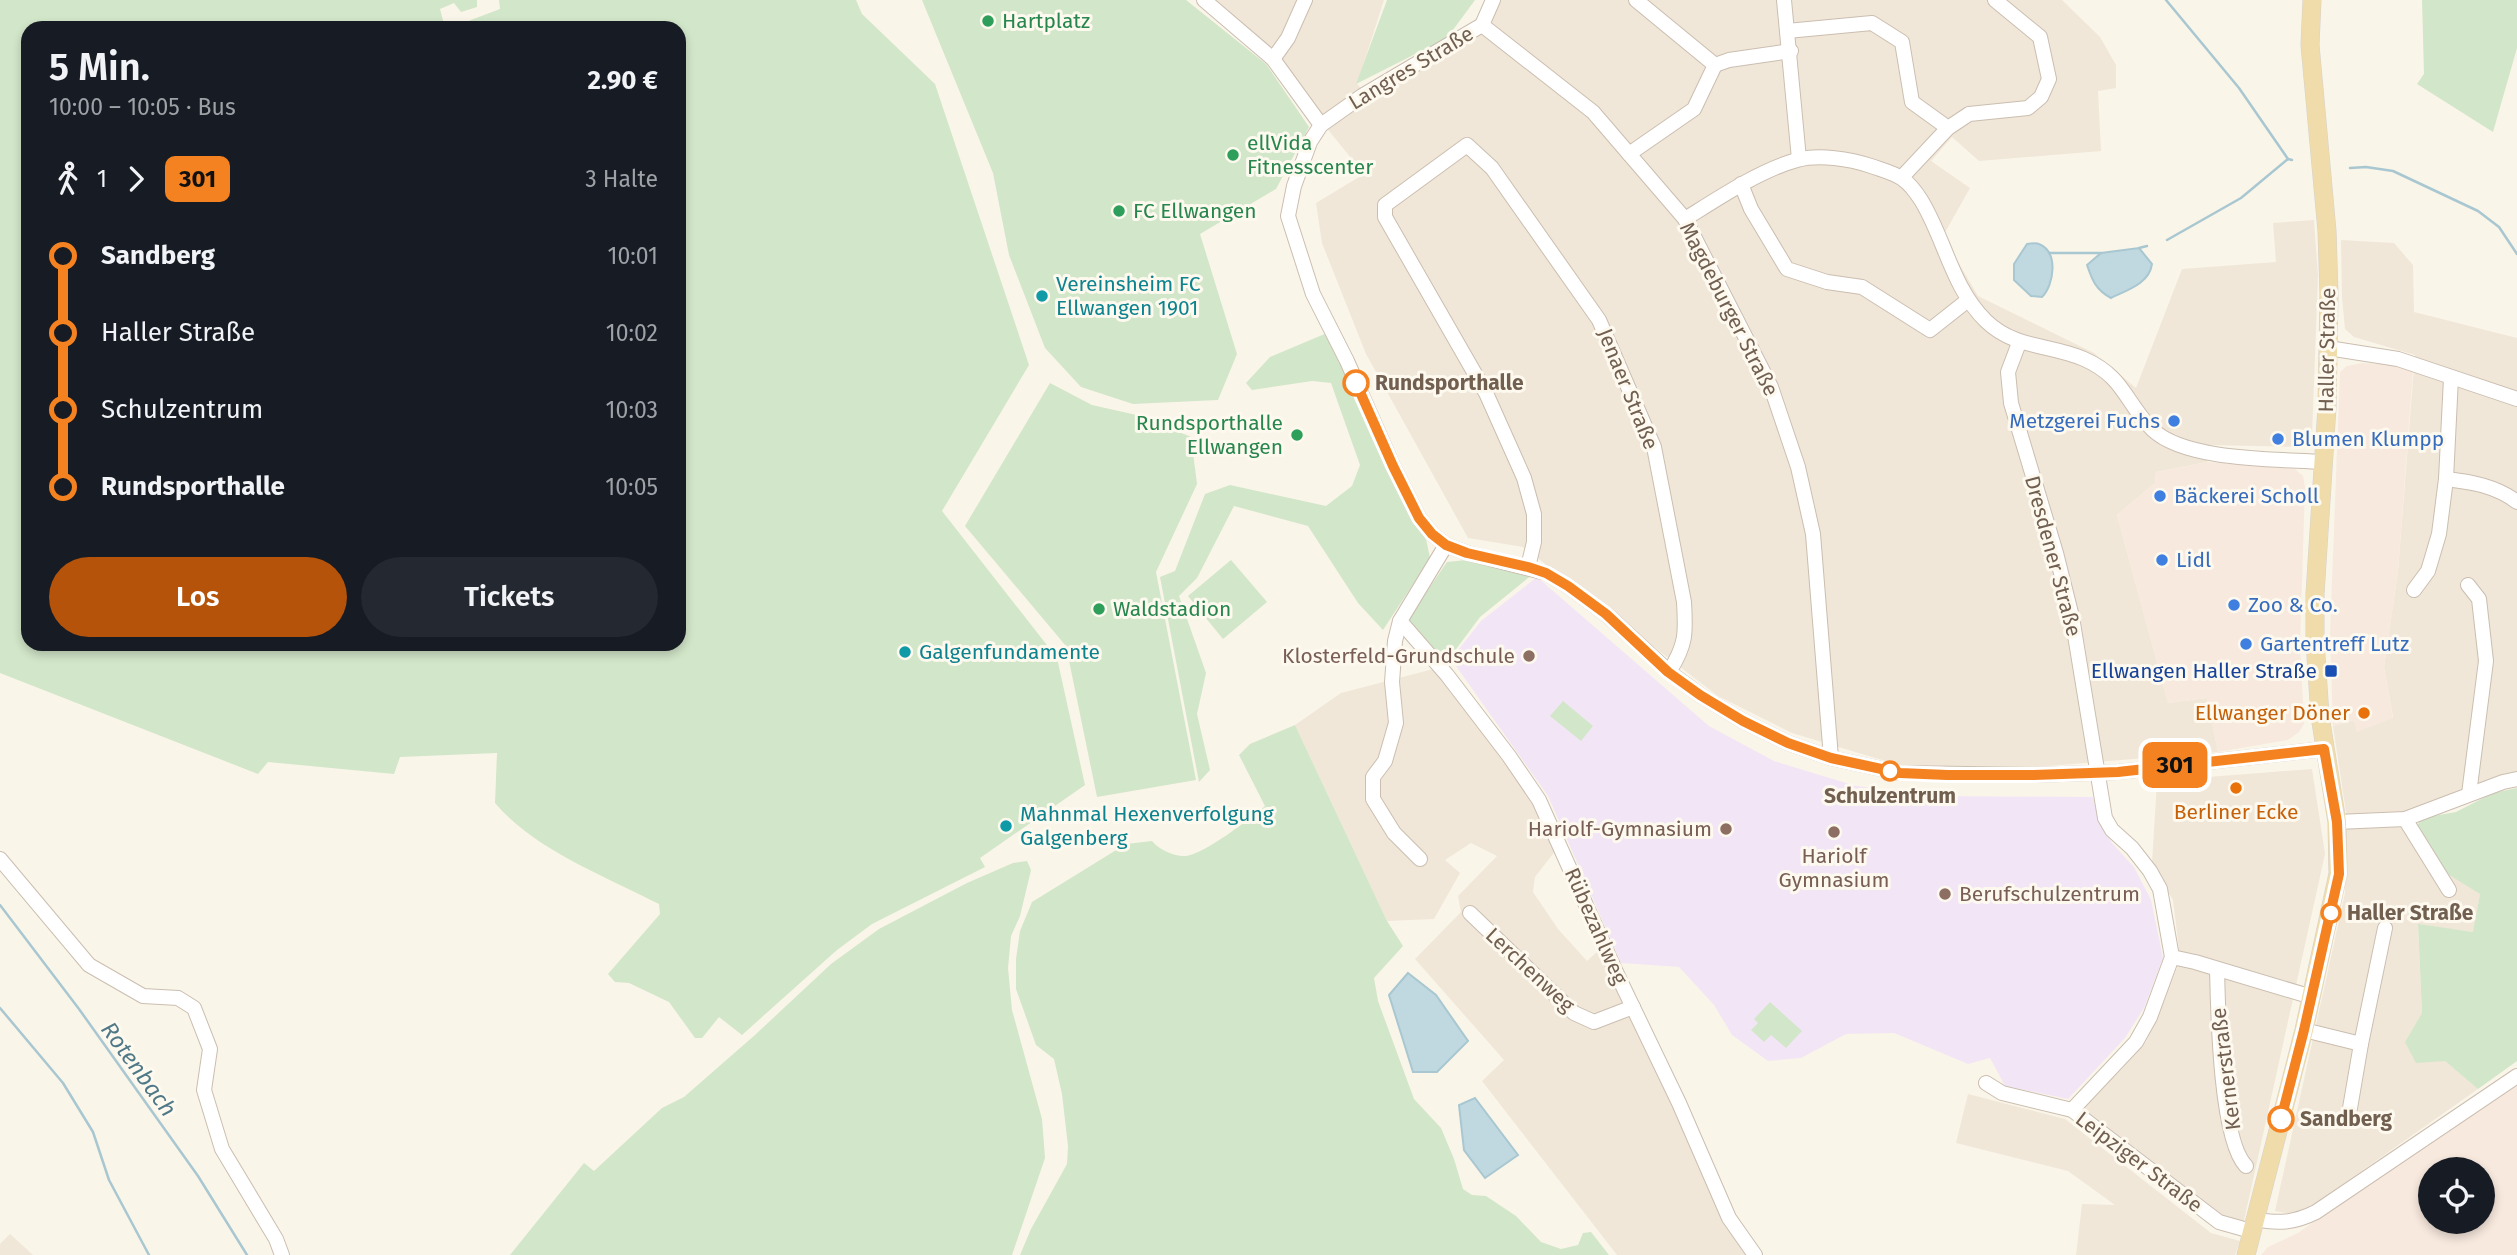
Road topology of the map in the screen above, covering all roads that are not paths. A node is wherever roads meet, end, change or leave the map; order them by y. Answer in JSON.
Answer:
{"nodes":[{"id":1,"x":1204,"y":0,"type":"edge"},
{"id":2,"x":1305,"y":0,"type":"edge"},
{"id":3,"x":1493,"y":0,"type":"edge"},
{"id":4,"x":1636,"y":0,"type":"edge"},
{"id":5,"x":1784,"y":0,"type":"edge"},
{"id":6,"x":1995,"y":0,"type":"edge"},
{"id":7,"x":2312,"y":0,"type":"edge"},
{"id":8,"x":1482,"y":25,"type":"junction"},
{"id":9,"x":1787,"y":31,"type":"junction"},
{"id":10,"x":1791,"y":51,"type":"junction"},
{"id":11,"x":1273,"y":59,"type":"junction"},
{"id":12,"x":1715,"y":65,"type":"junction"},
{"id":13,"x":1321,"y":125,"type":"junction"},
{"id":14,"x":1948,"y":128,"type":"junction"},
{"id":15,"x":1629,"y":154,"type":"junction"},
{"id":16,"x":1798,"y":159,"type":"junction"},
{"id":17,"x":1903,"y":176,"type":"junction"},
{"id":18,"x":1741,"y":184,"type":"junction"},
{"id":19,"x":1685,"y":219,"type":"junction"},
{"id":20,"x":1968,"y":300,"type":"junction"},
{"id":21,"x":2020,"y":343,"type":"junction"},
{"id":22,"x":2328,"y":348,"type":"junction"},
{"id":23,"x":2451,"y":378,"type":"junction"},
{"id":24,"x":2517,"y":399,"type":"edge"},
{"id":25,"x":2322,"y":462,"type":"junction"},
{"id":26,"x":2446,"y":479,"type":"junction"},
{"id":27,"x":2517,"y":502,"type":"edge"},
{"id":28,"x":1446,"y":545,"type":"junction"},
{"id":29,"x":1528,"y":567,"type":"junction"},
{"id":30,"x":2468,"y":585,"type":"dead end"},
{"id":31,"x":2414,"y":590,"type":"dead end"},
{"id":32,"x":1400,"y":621,"type":"junction"},
{"id":33,"x":1668,"y":672,"type":"junction"},
{"id":34,"x":2324,"y":749,"type":"junction"},
{"id":35,"x":1831,"y":758,"type":"junction"},
{"id":36,"x":2098,"y":773,"type":"junction"},
{"id":37,"x":2517,"y":779,"type":"edge"},
{"id":38,"x":2469,"y":794,"type":"junction"},
{"id":39,"x":2405,"y":819,"type":"junction"},
{"id":40,"x":2337,"y":822,"type":"junction"},
{"id":41,"x":0,"y":859,"type":"edge"},
{"id":42,"x":1420,"y":859,"type":"dead end"},
{"id":43,"x":2449,"y":890,"type":"dead end"},
{"id":44,"x":1470,"y":913,"type":"dead end"},
{"id":45,"x":2385,"y":928,"type":"dead end"},
{"id":46,"x":2172,"y":957,"type":"junction"},
{"id":47,"x":2217,"y":969,"type":"junction"},
{"id":48,"x":2312,"y":997,"type":"junction"},
{"id":49,"x":1633,"y":1007,"type":"junction"},
{"id":50,"x":2304,"y":1030,"type":"junction"},
{"id":51,"x":2361,"y":1045,"type":"junction"},
{"id":52,"x":2517,"y":1076,"type":"edge"},
{"id":53,"x":1986,"y":1083,"type":"dead end"},
{"id":54,"x":2072,"y":1110,"type":"junction"},
{"id":55,"x":2349,"y":1114,"type":"dead end"},
{"id":56,"x":2246,"y":1166,"type":"dead end"},
{"id":57,"x":2253,"y":1225,"type":"junction"},
{"id":58,"x":282,"y":1255,"type":"edge"},
{"id":59,"x":1755,"y":1255,"type":"edge"},
{"id":60,"x":2246,"y":1255,"type":"edge"}],
"edges":[{"from":1,"to":11,"type":"street"},
{"from":2,"to":11,"type":"street"},
{"from":3,"to":8,"type":"street","name":"Langres Straße"},
{"from":4,"to":12,"type":"street"},
{"from":5,"to":9,"type":"street"},
{"from":6,"to":14,"type":"street"},
{"from":7,"to":22,"type":"main road","name":"Haller Straße"},
{"from":8,"to":13,"type":"street","name":"Langres Straße"},
{"from":8,"to":15,"type":"street","name":"Magdeburger Straße"},
{"from":9,"to":10,"type":"street"},
{"from":9,"to":14,"type":"street"},
{"from":10,"to":12,"type":"street"},
{"from":10,"to":16,"type":"street"},
{"from":11,"to":13,"type":"street"},
{"from":12,"to":15,"type":"street"},
{"from":13,"to":28,"type":"street","name":"Langres Straße"},
{"from":14,"to":17,"type":"street"},
{"from":15,"to":19,"type":"street","name":"Magdeburger Straße"},
{"from":16,"to":17,"type":"street"},
{"from":16,"to":18,"type":"street"},
{"from":17,"to":20,"type":"street"},
{"from":18,"to":19,"type":"street"},
{"from":18,"to":20,"type":"street"},
{"from":19,"to":35,"type":"street","name":"Magdeburger Straße"},
{"from":20,"to":21,"type":"street"},
{"from":21,"to":25,"type":"street"},
{"from":21,"to":36,"type":"street","name":"Dresdener Straße"},
{"from":22,"to":23,"type":"street"},
{"from":22,"to":25,"type":"main road","name":"Haller Straße"},
{"from":23,"to":24,"type":"street"},
{"from":23,"to":26,"type":"street"},
{"from":25,"to":34,"type":"main road","name":"Haller Straße"},
{"from":26,"to":27,"type":"street"},
{"from":26,"to":31,"type":"street"},
{"from":28,"to":29,"type":"street"},
{"from":28,"to":32,"type":"street"},
{"from":29,"to":33,"type":"street"},
{"from":29,"to":33,"type":"street","name":"Jenaer Straße"},
{"from":30,"to":38,"type":"street"},
{"from":32,"to":42,"type":"street"},
{"from":32,"to":49,"type":"street","name":"Rübezahlweg"},
{"from":33,"to":35,"type":"street"},
{"from":34,"to":36,"type":"street"},
{"from":34,"to":40,"type":"main road","name":"Haller Straße"},
{"from":35,"to":36,"type":"street"},
{"from":36,"to":46,"type":"street","name":"Dresdener Straße"},
{"from":37,"to":38,"type":"street"},
{"from":38,"to":39,"type":"street"},
{"from":39,"to":40,"type":"street"},
{"from":39,"to":43,"type":"street"},
{"from":40,"to":48,"type":"main road","name":"Haller Straße"},
{"from":41,"to":58,"type":"street"},
{"from":44,"to":49,"type":"street","name":"Lerchenweg"},
{"from":45,"to":51,"type":"street"},
{"from":46,"to":47,"type":"street"},
{"from":46,"to":54,"type":"street"},
{"from":47,"to":48,"type":"street"},
{"from":47,"to":56,"type":"street","name":"Kernerstraße"},
{"from":48,"to":50,"type":"main road","name":"Haller Straße"},
{"from":49,"to":59,"type":"street","name":"Rübezahlweg"},
{"from":50,"to":51,"type":"street"},
{"from":50,"to":57,"type":"main road","name":"Haller Straße"},
{"from":51,"to":55,"type":"street"},
{"from":52,"to":57,"type":"street","name":"Leipziger Straße"},
{"from":53,"to":54,"type":"street","name":"Leipziger Straße"},
{"from":54,"to":57,"type":"street","name":"Leipziger Straße"},
{"from":57,"to":60,"type":"main road","name":"Haller Straße"}]}
